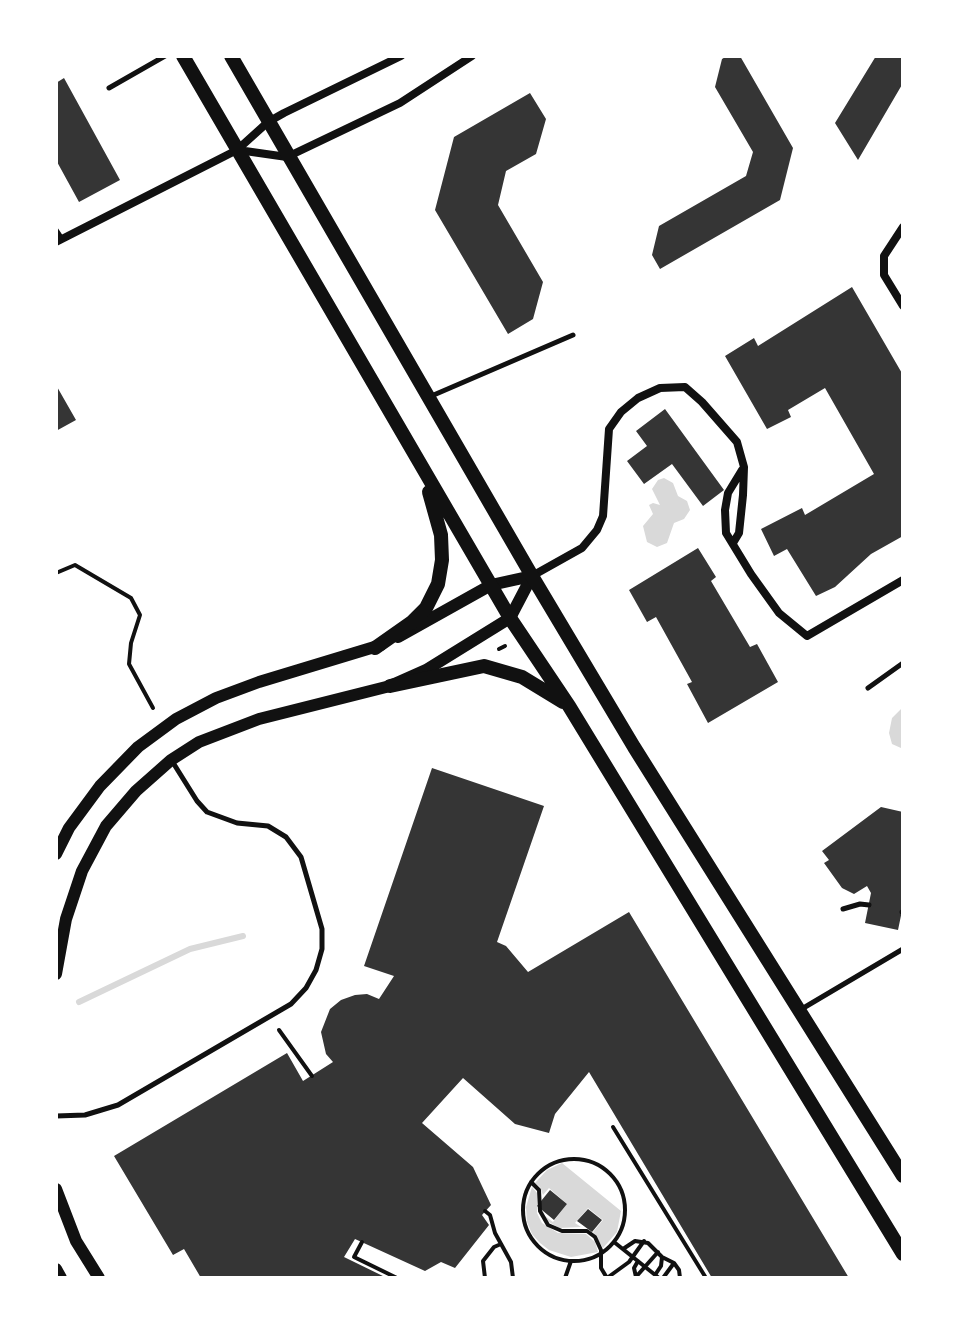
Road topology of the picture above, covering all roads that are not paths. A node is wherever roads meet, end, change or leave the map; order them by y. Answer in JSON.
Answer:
{"nodes":[{"id":1,"x":165,"y":56,"type":"edge"},
{"id":2,"x":183,"y":56,"type":"edge"},
{"id":3,"x":231,"y":56,"type":"edge"},
{"id":4,"x":401,"y":56,"type":"edge"},
{"id":5,"x":459,"y":56,"type":"edge"},
{"id":6,"x":472,"y":56,"type":"edge"},
{"id":7,"x":456,"y":67,"type":"junction"},
{"id":8,"x":109,"y":88,"type":"dead end"},
{"id":9,"x":268,"y":122,"type":"junction"},
{"id":10,"x":237,"y":150,"type":"junction"},
{"id":11,"x":287,"y":157,"type":"junction"},
{"id":12,"x":903,"y":227,"type":"edge"},
{"id":13,"x":56,"y":230,"type":"edge"},
{"id":14,"x":59,"y":240,"type":"edge"},
{"id":15,"x":903,"y":306,"type":"edge"},
{"id":16,"x":573,"y":335,"type":"dead end"},
{"id":17,"x":429,"y":398,"type":"junction"},
{"id":18,"x":744,"y":467,"type":"junction"},
{"id":19,"x":424,"y":472,"type":"junction"},
{"id":20,"x":733,"y":543,"type":"junction"},
{"id":21,"x":532,"y":576,"type":"junction"},
{"id":22,"x":903,"y":580,"type":"edge"},
{"id":23,"x":491,"y":585,"type":"junction"},
{"id":24,"x":510,"y":618,"type":"junction"},
{"id":25,"x":375,"y":648,"type":"junction"},
{"id":26,"x":903,"y":663,"type":"edge"},
{"id":27,"x":390,"y":686,"type":"junction"},
{"id":28,"x":868,"y":688,"type":"dead end"},
{"id":29,"x":569,"y":706,"type":"junction"},
{"id":30,"x":171,"y":760,"type":"junction"},
{"id":31,"x":56,"y":854,"type":"edge"},
{"id":32,"x":869,"y":905,"type":"dead end"},
{"id":33,"x":843,"y":909,"type":"dead end"},
{"id":34,"x":903,"y":949,"type":"edge"},
{"id":35,"x":56,"y":974,"type":"edge"},
{"id":36,"x":799,"y":1011,"type":"junction"},
{"id":37,"x":56,"y":1116,"type":"edge"},
{"id":38,"x":903,"y":1176,"type":"edge"},
{"id":39,"x":56,"y":1189,"type":"edge"},
{"id":40,"x":903,"y":1254,"type":"edge"},
{"id":41,"x":56,"y":1269,"type":"edge"},
{"id":42,"x":61,"y":1278,"type":"edge"},
{"id":43,"x":99,"y":1278,"type":"edge"}],
"edges":[{"from":1,"to":8,"type":"lane"},
{"from":2,"to":10,"type":"main road"},
{"from":3,"to":9,"type":"main road"},
{"from":4,"to":9,"type":"street"},
{"from":5,"to":7,"type":"lane"},
{"from":6,"to":7,"type":"street"},
{"from":7,"to":11,"type":"street"},
{"from":9,"to":10,"type":"street"},
{"from":9,"to":11,"type":"main road"},
{"from":10,"to":11,"type":"street"},
{"from":10,"to":14,"type":"street"},
{"from":10,"to":19,"type":"main road"},
{"from":11,"to":17,"type":"main road"},
{"from":12,"to":15,"type":"street"},
{"from":13,"to":14,"type":"lane"},
{"from":16,"to":17,"type":"lane"},
{"from":17,"to":21,"type":"main road"},
{"from":18,"to":20,"type":"street"},
{"from":18,"to":20,"type":"street"},
{"from":18,"to":21,"type":"street"},
{"from":19,"to":23,"type":"main road"},
{"from":19,"to":25,"type":"main road"},
{"from":20,"to":22,"type":"street"},
{"from":21,"to":23,"type":"street"},
{"from":21,"to":24,"type":"street"},
{"from":21,"to":36,"type":"main road"},
{"from":23,"to":24,"type":"main road"},
{"from":23,"to":25,"type":"street"},
{"from":24,"to":27,"type":"street"},
{"from":24,"to":29,"type":"main road"},
{"from":25,"to":31,"type":"street"},
{"from":26,"to":28,"type":"lane"},
{"from":27,"to":29,"type":"main road"},
{"from":27,"to":30,"type":"street"},
{"from":29,"to":40,"type":"main road"},
{"from":30,"to":35,"type":"street"},
{"from":30,"to":37,"type":"lane"},
{"from":32,"to":33,"type":"lane"},
{"from":34,"to":36,"type":"lane"},
{"from":36,"to":38,"type":"main road"},
{"from":39,"to":43,"type":"street"},
{"from":41,"to":42,"type":"street"}]}
